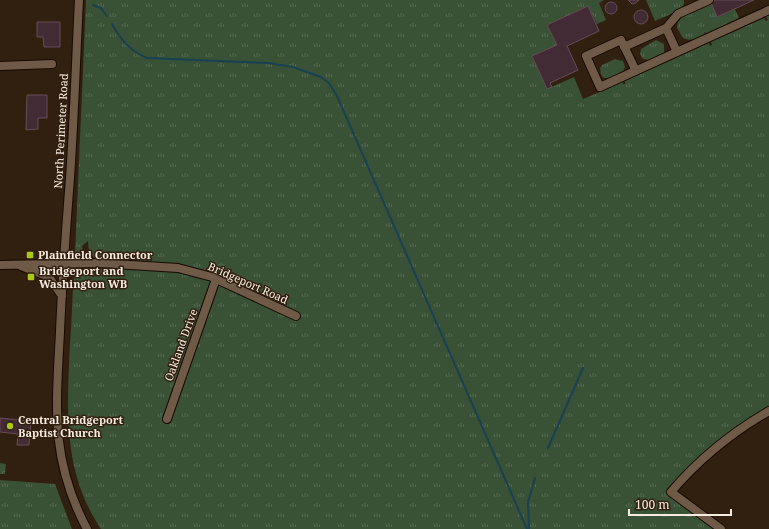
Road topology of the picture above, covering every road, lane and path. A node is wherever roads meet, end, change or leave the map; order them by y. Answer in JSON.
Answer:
{"nodes":[{"id":1,"x":80,"y":0,"type":"edge"},
{"id":2,"x":687,"y":0,"type":"edge"},
{"id":3,"x":709,"y":0,"type":"edge"},
{"id":4,"x":691,"y":8,"type":"junction"},
{"id":5,"x":769,"y":10,"type":"edge"},
{"id":6,"x":666,"y":28,"type":"junction"},
{"id":7,"x":624,"y":47,"type":"junction"},
{"id":8,"x":677,"y":52,"type":"junction"},
{"id":9,"x":52,"y":64,"type":"dead end"},
{"id":10,"x":0,"y":66,"type":"edge"},
{"id":11,"x":636,"y":71,"type":"junction"},
{"id":12,"x":63,"y":263,"type":"junction"},
{"id":13,"x":0,"y":265,"type":"edge"},
{"id":14,"x":17,"y":265,"type":"junction"},
{"id":15,"x":216,"y":279,"type":"junction"},
{"id":16,"x":62,"y":296,"type":"junction"},
{"id":17,"x":296,"y":316,"type":"dead end"},
{"id":18,"x":769,"y":411,"type":"edge"},
{"id":19,"x":167,"y":419,"type":"dead end"},
{"id":20,"x":87,"y":529,"type":"edge"},
{"id":21,"x":721,"y":529,"type":"edge"}],
"edges":[{"from":1,"to":12,"type":"street","name":"North Perimeter Road"},
{"from":2,"to":4,"type":"street"},
{"from":3,"to":4,"type":"street"},
{"from":4,"to":6,"type":"street"},
{"from":5,"to":8,"type":"street"},
{"from":6,"to":7,"type":"street"},
{"from":6,"to":8,"type":"street"},
{"from":7,"to":11,"type":"street"},
{"from":7,"to":11,"type":"street"},
{"from":8,"to":11,"type":"street"},
{"from":9,"to":10,"type":"street"},
{"from":12,"to":14,"type":"street","name":"Bridgeport Road"},
{"from":12,"to":15,"type":"street","name":"Bridgeport Road"},
{"from":12,"to":16,"type":"street","name":"North Perimeter Road"},
{"from":13,"to":14,"type":"street","name":"Bridgeport Road"},
{"from":14,"to":16,"type":"street"},
{"from":15,"to":17,"type":"street","name":"Bridgeport Road"},
{"from":15,"to":19,"type":"street","name":"Oakland Drive"},
{"from":16,"to":20,"type":"street","name":"North Perimeter Road"},
{"from":18,"to":21,"type":"street"}]}
